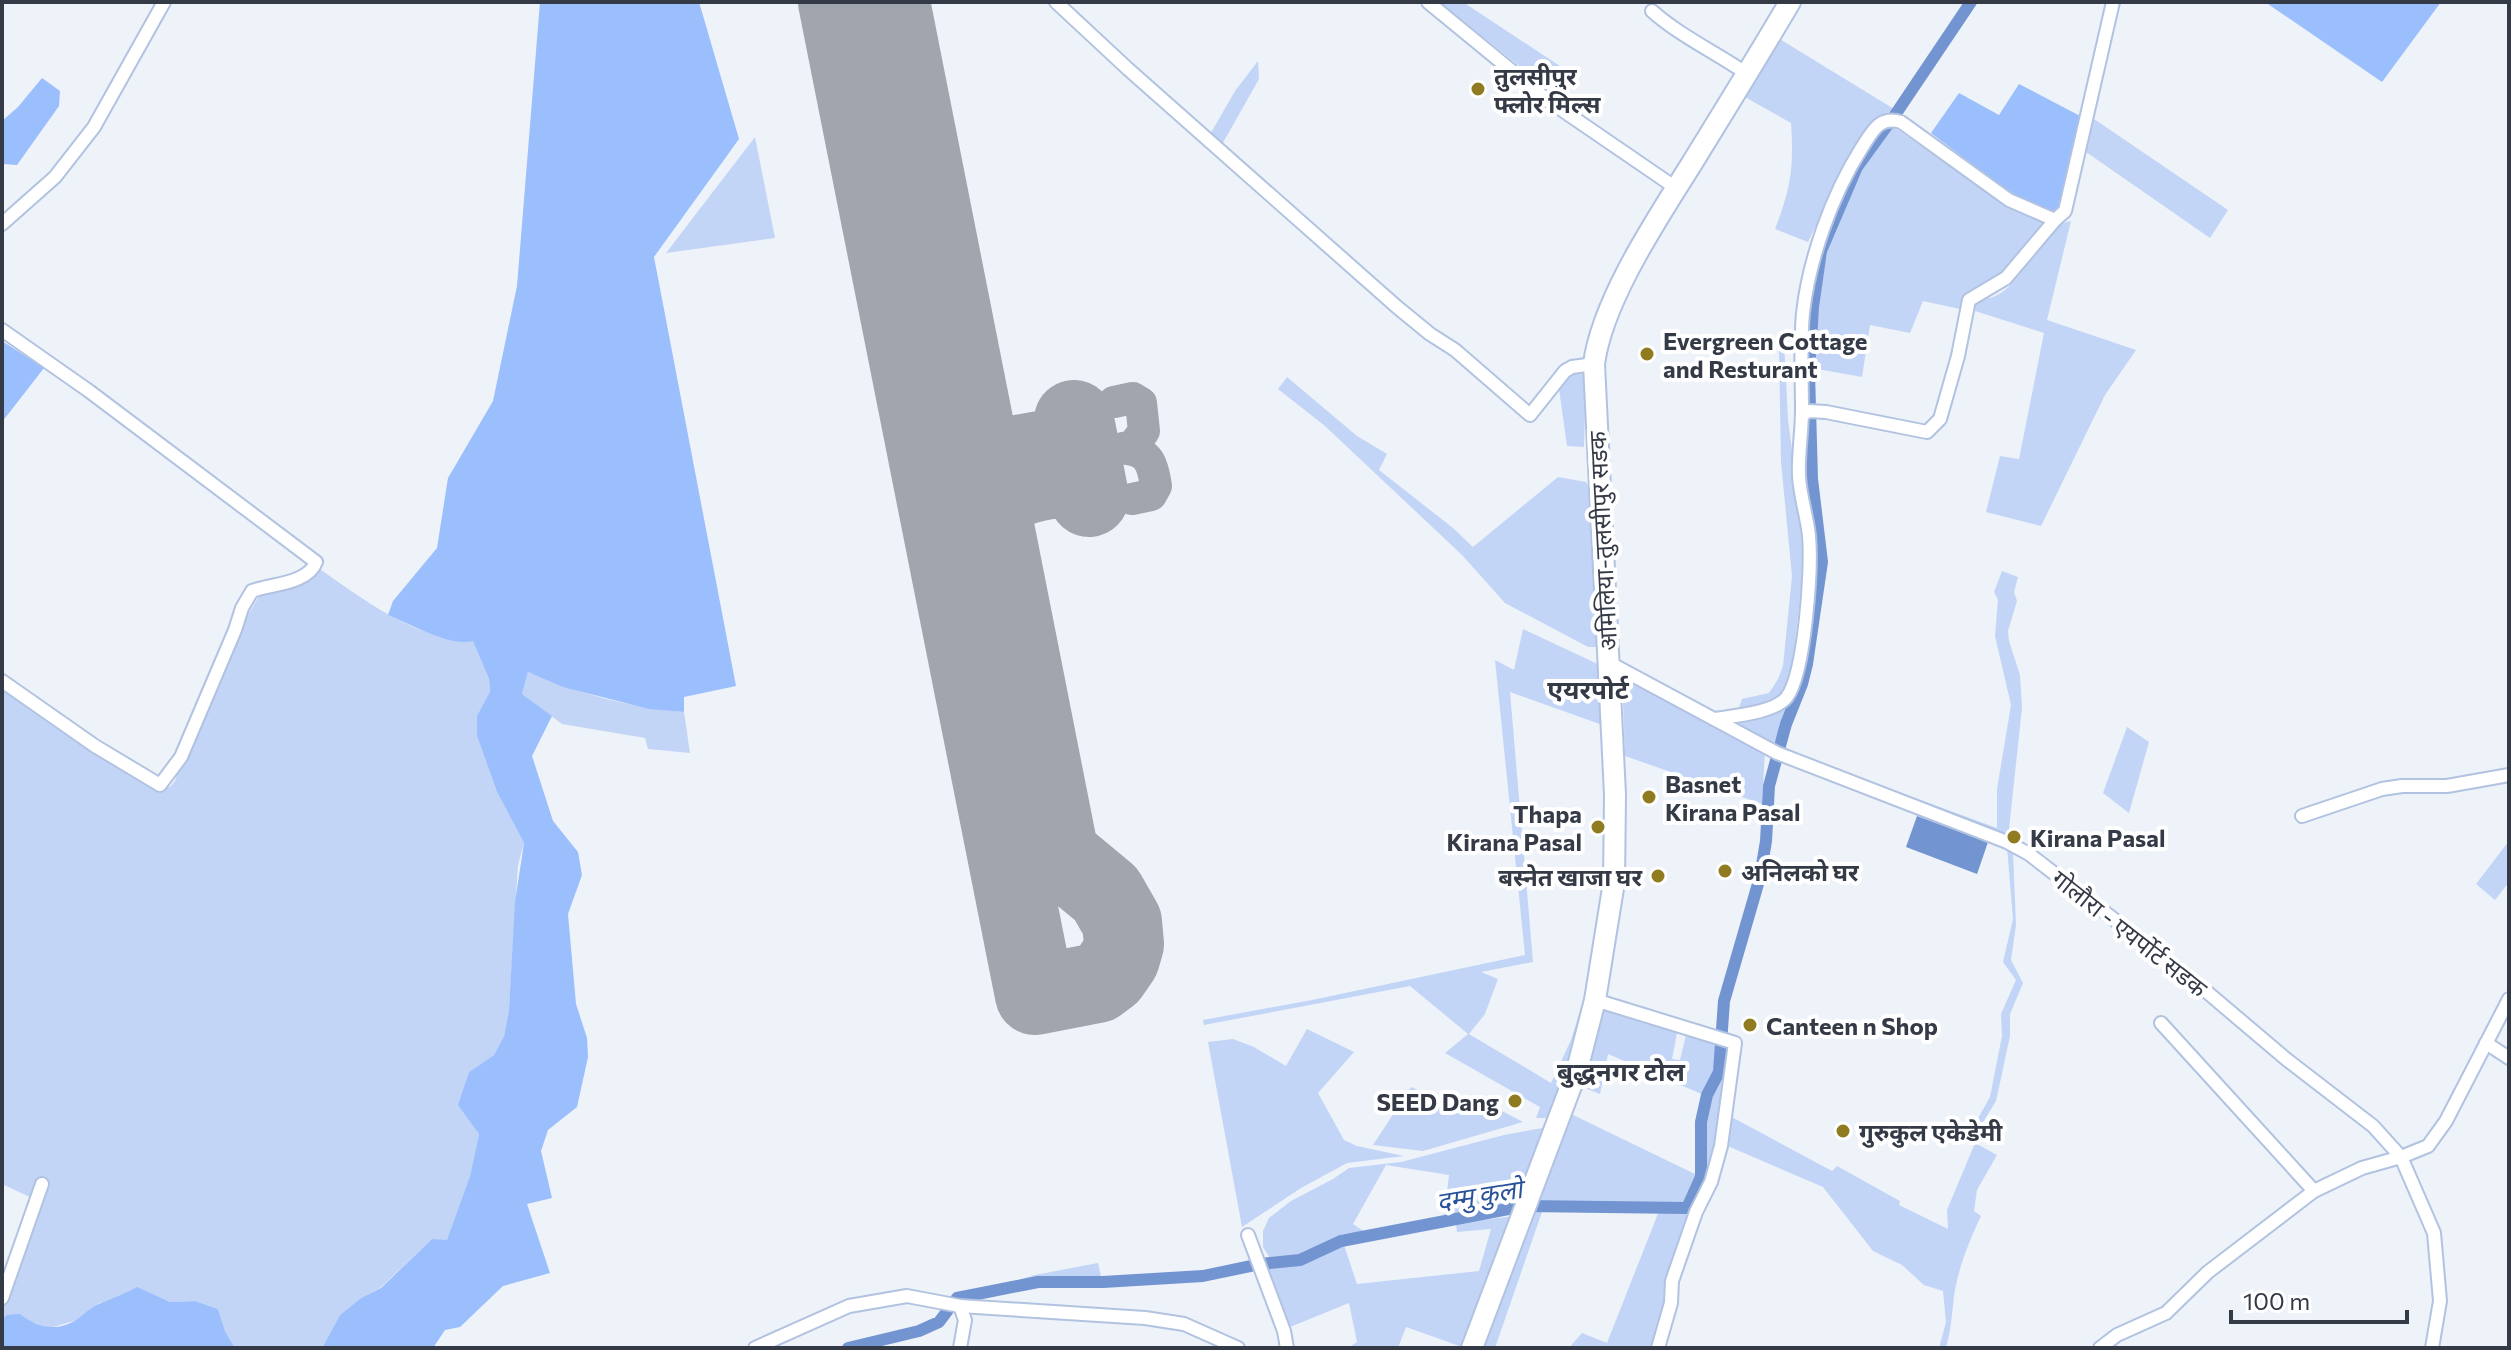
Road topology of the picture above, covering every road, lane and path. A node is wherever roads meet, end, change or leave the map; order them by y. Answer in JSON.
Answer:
{"nodes":[{"id":1,"x":164,"y":2,"type":"edge"},
{"id":2,"x":1056,"y":2,"type":"edge"},
{"id":3,"x":1428,"y":2,"type":"edge"},
{"id":4,"x":1790,"y":2,"type":"edge"},
{"id":5,"x":2113,"y":2,"type":"edge"},
{"id":6,"x":1652,"y":11,"type":"dead end"},
{"id":7,"x":1747,"y":74,"type":"junction"},
{"id":8,"x":1676,"y":188,"type":"junction"},
{"id":9,"x":2055,"y":220,"type":"junction"},
{"id":10,"x":2,"y":224,"type":"edge"},
{"id":11,"x":2,"y":330,"type":"edge"},
{"id":12,"x":1594,"y":364,"type":"junction"},
{"id":13,"x":1802,"y":415,"type":"junction"},
{"id":14,"x":1608,"y":662,"type":"junction"},
{"id":15,"x":2,"y":681,"type":"edge"},
{"id":16,"x":1714,"y":719,"type":"junction"},
{"id":17,"x":2509,"y":775,"type":"edge"},
{"id":18,"x":2302,"y":816,"type":"dead end"},
{"id":19,"x":2509,"y":999,"type":"edge"},
{"id":20,"x":1595,"y":1000,"type":"junction"},
{"id":21,"x":2161,"y":1023,"type":"dead end"},
{"id":22,"x":2486,"y":1043,"type":"junction"},
{"id":23,"x":2509,"y":1058,"type":"edge"},
{"id":24,"x":2401,"y":1157,"type":"junction"},
{"id":25,"x":42,"y":1184,"type":"dead end"},
{"id":26,"x":2314,"y":1191,"type":"junction"},
{"id":27,"x":1248,"y":1235,"type":"dead end"},
{"id":28,"x":2,"y":1298,"type":"edge"},
{"id":29,"x":960,"y":1306,"type":"junction"},
{"id":30,"x":755,"y":1348,"type":"edge"},
{"id":31,"x":960,"y":1348,"type":"edge"},
{"id":32,"x":1238,"y":1348,"type":"edge"},
{"id":33,"x":1287,"y":1348,"type":"edge"},
{"id":34,"x":1472,"y":1348,"type":"edge"},
{"id":35,"x":1658,"y":1348,"type":"edge"},
{"id":36,"x":2100,"y":1348,"type":"edge"},
{"id":37,"x":2432,"y":1348,"type":"edge"}],
"edges":[{"from":1,"to":10,"type":"street"},
{"from":2,"to":12,"type":"street"},
{"from":3,"to":8,"type":"street"},
{"from":4,"to":7,"type":"main road","name":"अमिलिया-तुलसीपुर सडक"},
{"from":5,"to":9,"type":"street"},
{"from":6,"to":7,"type":"street"},
{"from":7,"to":8,"type":"main road","name":"अमिलिया-तुलसीपुर सडक"},
{"from":8,"to":12,"type":"main road","name":"अमिलिया-तुलसीपुर सडक"},
{"from":9,"to":13,"type":"street"},
{"from":9,"to":13,"type":"street"},
{"from":11,"to":15,"type":"street"},
{"from":12,"to":14,"type":"main road","name":"अमिलिया-तुलसीपुर सडक"},
{"from":13,"to":16,"type":"street"},
{"from":14,"to":16,"type":"street","name":"गोलौरा - एयर्पोर्ट सडक"},
{"from":14,"to":20,"type":"main road","name":"अमिलिया-तुलसीपुर सडक"},
{"from":16,"to":24,"type":"street","name":"गोलौरा - एयर्पोर्ट सडक"},
{"from":17,"to":18,"type":"street"},
{"from":19,"to":22,"type":"street"},
{"from":20,"to":34,"type":"main road","name":"अमिलिया-तुलसीपुर सडक"},
{"from":20,"to":35,"type":"street"},
{"from":21,"to":26,"type":"street"},
{"from":22,"to":23,"type":"street"},
{"from":22,"to":24,"type":"street"},
{"from":24,"to":26,"type":"street"},
{"from":24,"to":37,"type":"street","name":"गोलौरा - एयर्पोर्ट सडक"},
{"from":25,"to":28,"type":"street"},
{"from":26,"to":36,"type":"street"},
{"from":27,"to":33,"type":"street"},
{"from":29,"to":30,"type":"street"},
{"from":29,"to":31,"type":"street"},
{"from":29,"to":32,"type":"street"}]}
